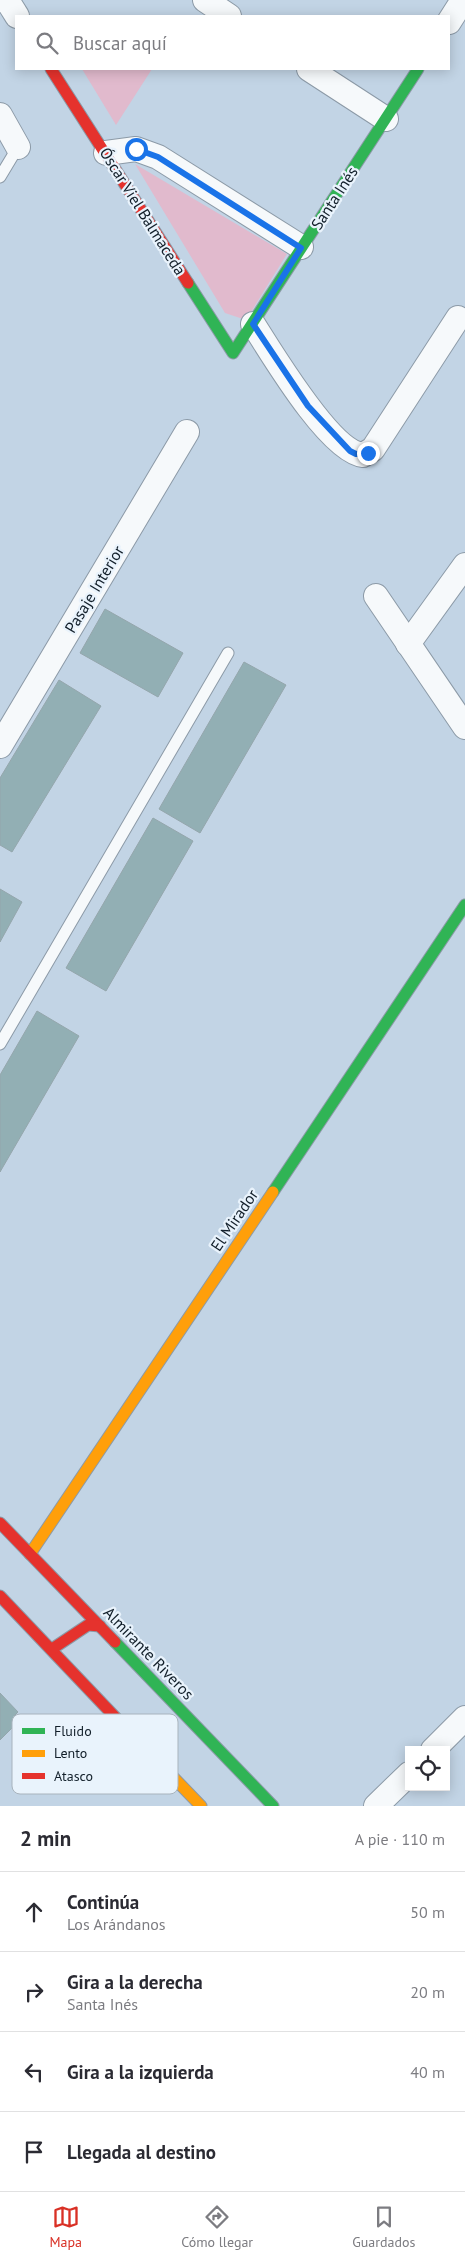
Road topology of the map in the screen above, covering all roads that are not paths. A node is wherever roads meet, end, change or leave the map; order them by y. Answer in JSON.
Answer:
{"nodes":[{"id":1,"x":7,"y":0,"type":"edge"},
{"id":2,"x":204,"y":0,"type":"edge"},
{"id":3,"x":463,"y":0,"type":"edge"},
{"id":4,"x":16,"y":15,"type":"edge"},
{"id":5,"x":227,"y":15,"type":"edge"},
{"id":6,"x":450,"y":20,"type":"edge"},
{"id":7,"x":52,"y":70,"type":"edge"},
{"id":8,"x":311,"y":70,"type":"edge"},
{"id":9,"x":417,"y":70,"type":"edge"},
{"id":10,"x":0,"y":115,"type":"edge"},
{"id":11,"x":386,"y":119,"type":"junction"},
{"id":12,"x":18,"y":147,"type":"joint"},
{"id":13,"x":106,"y":153,"type":"junction"},
{"id":14,"x":0,"y":177,"type":"edge"},
{"id":15,"x":301,"y":248,"type":"junction"},
{"id":16,"x":458,"y":318,"type":"dead end"},
{"id":17,"x":253,"y":324,"type":"junction"},
{"id":18,"x":233,"y":353,"type":"joint"},
{"id":19,"x":187,"y":432,"type":"dead end"},
{"id":20,"x":465,"y":565,"type":"edge"},
{"id":21,"x":376,"y":596,"type":"dead end"},
{"id":22,"x":408,"y":644,"type":"junction"},
{"id":23,"x":228,"y":653,"type":"dead end"},
{"id":24,"x":465,"y":727,"type":"edge"},
{"id":25,"x":0,"y":746,"type":"edge"},
{"id":26,"x":465,"y":905,"type":"edge"},
{"id":27,"x":0,"y":1044,"type":"edge"},
{"id":28,"x":0,"y":1523,"type":"edge"},
{"id":29,"x":30,"y":1554,"type":"junction"},
{"id":30,"x":0,"y":1596,"type":"edge"},
{"id":31,"x":100,"y":1626,"type":"junction"},
{"id":32,"x":52,"y":1649,"type":"junction"},
{"id":33,"x":114,"y":1714,"type":"edge"},
{"id":34,"x":465,"y":1718,"type":"edge"},
{"id":35,"x":437,"y":1746,"type":"edge"},
{"id":36,"x":405,"y":1778,"type":"edge"},
{"id":37,"x":178,"y":1782,"type":"edge"},
{"id":38,"x":201,"y":1806,"type":"edge"},
{"id":39,"x":273,"y":1806,"type":"edge"},
{"id":40,"x":376,"y":1806,"type":"edge"}],
"edges":[{"from":1,"to":4,"type":"street"},
{"from":2,"to":5,"type":"street"},
{"from":3,"to":6,"type":"street"},
{"from":7,"to":13,"type":"street","name":"Óscar Viel Balmaceda"},
{"from":8,"to":11,"type":"street"},
{"from":9,"to":11,"type":"street","name":"Santa Inés"},
{"from":10,"to":12,"type":"street"},
{"from":11,"to":15,"type":"street","name":"Santa Inés"},
{"from":12,"to":14,"type":"lane"},
{"from":13,"to":15,"type":"street"},
{"from":13,"to":18,"type":"street","name":"Óscar Viel Balmaceda"},
{"from":15,"to":17,"type":"street","name":"Santa Inés"},
{"from":16,"to":17,"type":"street"},
{"from":17,"to":18,"type":"street","name":"Santa Inés"},
{"from":19,"to":25,"type":"street","name":"Pasaje Interior"},
{"from":20,"to":22,"type":"street"},
{"from":21,"to":22,"type":"street"},
{"from":22,"to":24,"type":"street"},
{"from":23,"to":27,"type":"lane"},
{"from":26,"to":29,"type":"street","name":"El Mirador"},
{"from":28,"to":29,"type":"street","name":"Almirante Riveros"},
{"from":29,"to":31,"type":"street","name":"Almirante Riveros"},
{"from":30,"to":32,"type":"street"},
{"from":31,"to":32,"type":"street"},
{"from":31,"to":39,"type":"street","name":"Almirante Riveros"},
{"from":32,"to":33,"type":"street"},
{"from":34,"to":35,"type":"street"},
{"from":36,"to":40,"type":"street"},
{"from":37,"to":38,"type":"street"}]}
